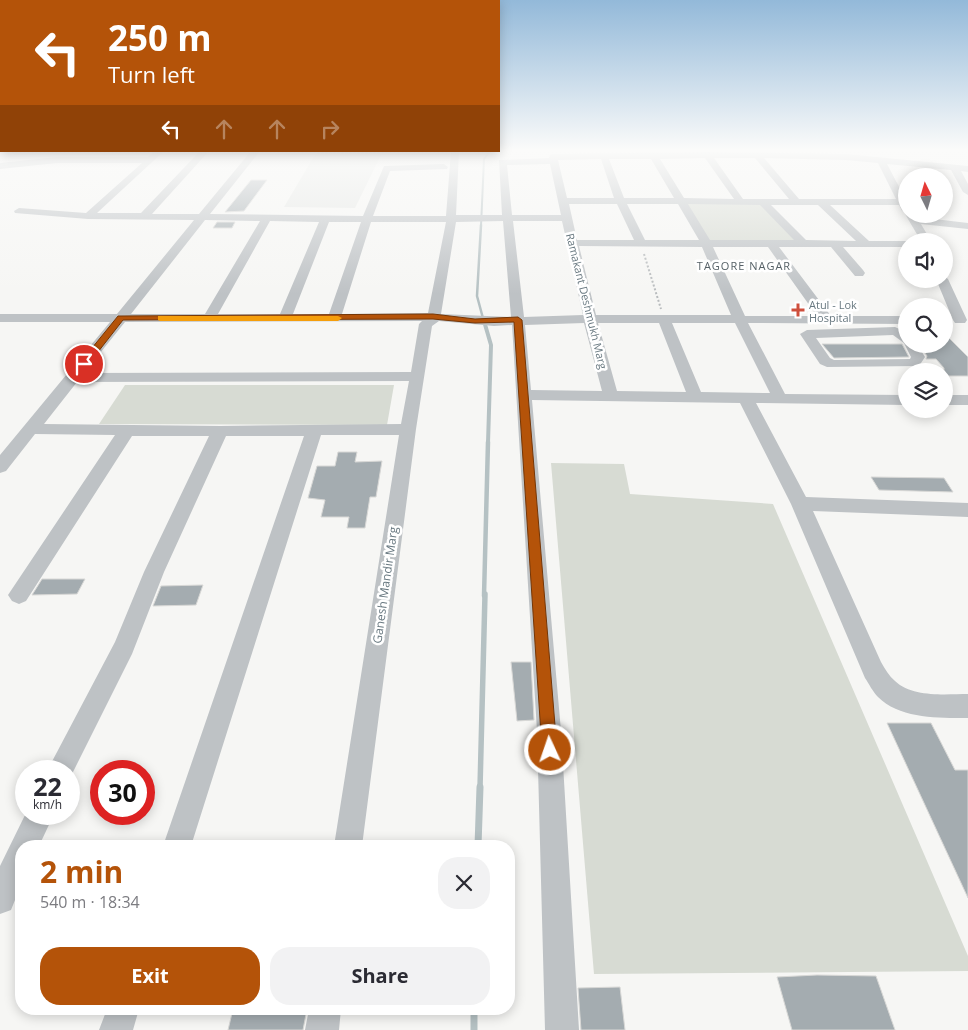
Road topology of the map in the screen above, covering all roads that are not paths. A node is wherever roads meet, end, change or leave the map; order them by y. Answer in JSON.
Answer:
{"nodes":[{"id":1,"x":108,"y":197,"type":"edge"},
{"id":2,"x":161,"y":197,"type":"edge"},
{"id":3,"x":218,"y":197,"type":"edge"},
{"id":4,"x":376,"y":197,"type":"edge"},
{"id":5,"x":443,"y":197,"type":"edge"},
{"id":6,"x":447,"y":197,"type":"edge"},
{"id":7,"x":502,"y":197,"type":"edge"},
{"id":8,"x":562,"y":197,"type":"edge"},
{"id":9,"x":619,"y":197,"type":"edge"},
{"id":10,"x":678,"y":197,"type":"edge"},
{"id":11,"x":737,"y":197,"type":"edge"},
{"id":12,"x":793,"y":197,"type":"edge"},
{"id":13,"x":563,"y":201,"type":"junction"},
{"id":14,"x":620,"y":201,"type":"junction"},
{"id":15,"x":680,"y":201,"type":"junction"},
{"id":16,"x":741,"y":202,"type":"junction"},
{"id":17,"x":764,"y":202,"type":"junction"},
{"id":18,"x":797,"y":202,"type":"junction"},
{"id":19,"x":821,"y":202,"type":"junction"},
{"id":20,"x":898,"y":205,"type":"edge"},
{"id":21,"x":19,"y":211,"type":"dead end"},
{"id":22,"x":88,"y":216,"type":"junction"},
{"id":23,"x":143,"y":216,"type":"junction"},
{"id":24,"x":202,"y":217,"type":"junction"},
{"id":25,"x":267,"y":218,"type":"junction"},
{"id":26,"x":502,"y":218,"type":"junction"},
{"id":27,"x":567,"y":218,"type":"junction"},
{"id":28,"x":325,"y":219,"type":"junction"},
{"id":29,"x":367,"y":219,"type":"junction"},
{"id":30,"x":443,"y":222,"type":"junction"},
{"id":31,"x":949,"y":223,"type":"edge"},
{"id":32,"x":968,"y":226,"type":"edge"},
{"id":33,"x":573,"y":243,"type":"junction"},
{"id":34,"x":641,"y":243,"type":"junction"},
{"id":35,"x":706,"y":244,"type":"junction"},
{"id":36,"x":771,"y":244,"type":"junction"},
{"id":37,"x":803,"y":244,"type":"junction"},
{"id":38,"x":834,"y":244,"type":"junction"},
{"id":39,"x":866,"y":244,"type":"junction"},
{"id":40,"x":898,"y":244,"type":"edge"},
{"id":41,"x":432,"y":267,"type":"dead end"},
{"id":42,"x":859,"y":273,"type":"dead end"},
{"id":43,"x":947,"y":288,"type":"edge"},
{"id":44,"x":0,"y":318,"type":"edge"},
{"id":45,"x":121,"y":318,"type":"junction"},
{"id":46,"x":209,"y":318,"type":"junction"},
{"id":47,"x":285,"y":318,"type":"junction"},
{"id":48,"x":334,"y":318,"type":"junction"},
{"id":49,"x":427,"y":319,"type":"junction"},
{"id":50,"x":590,"y":319,"type":"junction"},
{"id":51,"x":664,"y":319,"type":"junction"},
{"id":52,"x":518,"y":320,"type":"junction"},
{"id":53,"x":740,"y":320,"type":"junction"},
{"id":54,"x":797,"y":320,"type":"junction"},
{"id":55,"x":826,"y":320,"type":"junction"},
{"id":56,"x":964,"y":320,"type":"edge"},
{"id":57,"x":898,"y":321,"type":"edge"},
{"id":58,"x":861,"y":325,"type":"junction"},
{"id":59,"x":898,"y":332,"type":"edge"},
{"id":60,"x":807,"y":334,"type":"junction"},
{"id":61,"x":916,"y":353,"type":"edge"},
{"id":62,"x":416,"y":376,"type":"junction"},
{"id":63,"x":72,"y":378,"type":"junction"},
{"id":64,"x":524,"y":395,"type":"junction"},
{"id":65,"x":611,"y":396,"type":"junction"},
{"id":66,"x":696,"y":398,"type":"junction"},
{"id":67,"x":746,"y":399,"type":"junction"},
{"id":68,"x":780,"y":399,"type":"junction"},
{"id":69,"x":898,"y":400,"type":"edge"},
{"id":70,"x":953,"y":400,"type":"edge"},
{"id":71,"x":968,"y":400,"type":"edge"},
{"id":72,"x":128,"y":429,"type":"junction"},
{"id":73,"x":408,"y":429,"type":"junction"},
{"id":74,"x":30,"y":430,"type":"junction"},
{"id":75,"x":314,"y":431,"type":"junction"},
{"id":76,"x":220,"y":432,"type":"junction"},
{"id":77,"x":0,"y":467,"type":"edge"},
{"id":78,"x":800,"y":504,"type":"junction"},
{"id":79,"x":968,"y":510,"type":"edge"},
{"id":80,"x":19,"y":596,"type":"dead end"},
{"id":81,"x":968,"y":706,"type":"edge"},
{"id":82,"x":66,"y":760,"type":"edge"},
{"id":83,"x":35,"y":825,"type":"edge"},
{"id":84,"x":28,"y":840,"type":"edge"},
{"id":85,"x":179,"y":840,"type":"edge"},
{"id":86,"x":349,"y":840,"type":"edge"},
{"id":87,"x":15,"y":866,"type":"edge"},
{"id":88,"x":0,"y":899,"type":"edge"},
{"id":89,"x":121,"y":1015,"type":"edge"},
{"id":90,"x":324,"y":1015,"type":"edge"},
{"id":91,"x":116,"y":1030,"type":"edge"},
{"id":92,"x":322,"y":1030,"type":"edge"},
{"id":93,"x":562,"y":1030,"type":"edge"}],
"edges":[{"from":1,"to":22,"type":"street"},
{"from":2,"to":23,"type":"street"},
{"from":3,"to":24,"type":"street"},
{"from":4,"to":29,"type":"street"},
{"from":5,"to":30,"type":"street"},
{"from":6,"to":30,"type":"street"},
{"from":7,"to":26,"type":"street"},
{"from":8,"to":13,"type":"street","name":"Ramakant Deshmukh Marg"},
{"from":9,"to":14,"type":"street"},
{"from":10,"to":15,"type":"street"},
{"from":11,"to":16,"type":"street"},
{"from":12,"to":18,"type":"street"},
{"from":13,"to":14,"type":"street"},
{"from":13,"to":27,"type":"street","name":"Ramakant Deshmukh Marg"},
{"from":14,"to":15,"type":"street"},
{"from":14,"to":34,"type":"street"},
{"from":15,"to":16,"type":"street"},
{"from":15,"to":35,"type":"street"},
{"from":16,"to":17,"type":"street"},
{"from":17,"to":18,"type":"street"},
{"from":17,"to":37,"type":"street"},
{"from":18,"to":19,"type":"street"},
{"from":19,"to":20,"type":"street"},
{"from":19,"to":39,"type":"street"},
{"from":21,"to":22,"type":"street"},
{"from":22,"to":23,"type":"street"},
{"from":23,"to":24,"type":"street"},
{"from":24,"to":25,"type":"street"},
{"from":24,"to":45,"type":"street"},
{"from":25,"to":28,"type":"street"},
{"from":25,"to":46,"type":"street"},
{"from":26,"to":27,"type":"street"},
{"from":26,"to":30,"type":"street"},
{"from":26,"to":52,"type":"street"},
{"from":27,"to":33,"type":"street","name":"Ramakant Deshmukh Marg"},
{"from":28,"to":29,"type":"street"},
{"from":28,"to":47,"type":"street"},
{"from":29,"to":30,"type":"street"},
{"from":29,"to":48,"type":"street"},
{"from":30,"to":49,"type":"street"},
{"from":31,"to":32,"type":"street"},
{"from":33,"to":34,"type":"street"},
{"from":33,"to":50,"type":"street","name":"Ramakant Deshmukh Marg"},
{"from":34,"to":35,"type":"street"},
{"from":35,"to":36,"type":"street"},
{"from":35,"to":53,"type":"street"},
{"from":36,"to":37,"type":"street"},
{"from":36,"to":55,"type":"street"},
{"from":37,"to":38,"type":"street"},
{"from":38,"to":39,"type":"street"},
{"from":38,"to":42,"type":"street"},
{"from":39,"to":40,"type":"street"},
{"from":41,"to":49,"type":"street"},
{"from":43,"to":56,"type":"street"},
{"from":44,"to":45,"type":"street"},
{"from":45,"to":46,"type":"street"},
{"from":45,"to":63,"type":"street"},
{"from":46,"to":47,"type":"street"},
{"from":47,"to":48,"type":"street"},
{"from":48,"to":49,"type":"street"},
{"from":49,"to":52,"type":"street"},
{"from":49,"to":62,"type":"street","name":"Ganesh Mandir Marg"},
{"from":50,"to":51,"type":"street"},
{"from":50,"to":52,"type":"street"},
{"from":50,"to":65,"type":"street","name":"Ramakant Deshmukh Marg"},
{"from":51,"to":53,"type":"street"},
{"from":51,"to":66,"type":"street"},
{"from":52,"to":64,"type":"street"},
{"from":53,"to":54,"type":"street"},
{"from":53,"to":68,"type":"street"},
{"from":54,"to":55,"type":"street"},
{"from":54,"to":60,"type":"street"},
{"from":55,"to":58,"type":"street"},
{"from":57,"to":58,"type":"street"},
{"from":58,"to":59,"type":"street"},
{"from":58,"to":60,"type":"street"},
{"from":60,"to":61,"type":"street"},
{"from":62,"to":63,"type":"street"},
{"from":62,"to":73,"type":"street","name":"Ganesh Mandir Marg"},
{"from":63,"to":74,"type":"street"},
{"from":64,"to":65,"type":"street"},
{"from":64,"to":93,"type":"street"},
{"from":65,"to":66,"type":"street"},
{"from":66,"to":67,"type":"street"},
{"from":67,"to":68,"type":"street"},
{"from":67,"to":78,"type":"street"},
{"from":68,"to":69,"type":"street"},
{"from":70,"to":71,"type":"street"},
{"from":72,"to":74,"type":"street"},
{"from":72,"to":76,"type":"street"},
{"from":72,"to":80,"type":"street"},
{"from":73,"to":75,"type":"street"},
{"from":73,"to":86,"type":"street","name":"Ganesh Mandir Marg"},
{"from":74,"to":77,"type":"street"},
{"from":75,"to":76,"type":"street"},
{"from":75,"to":85,"type":"street"},
{"from":76,"to":82,"type":"street"},
{"from":78,"to":79,"type":"street"},
{"from":78,"to":81,"type":"street"},
{"from":83,"to":84,"type":"street"},
{"from":87,"to":88,"type":"street"},
{"from":89,"to":91,"type":"street"},
{"from":90,"to":92,"type":"street"}]}
